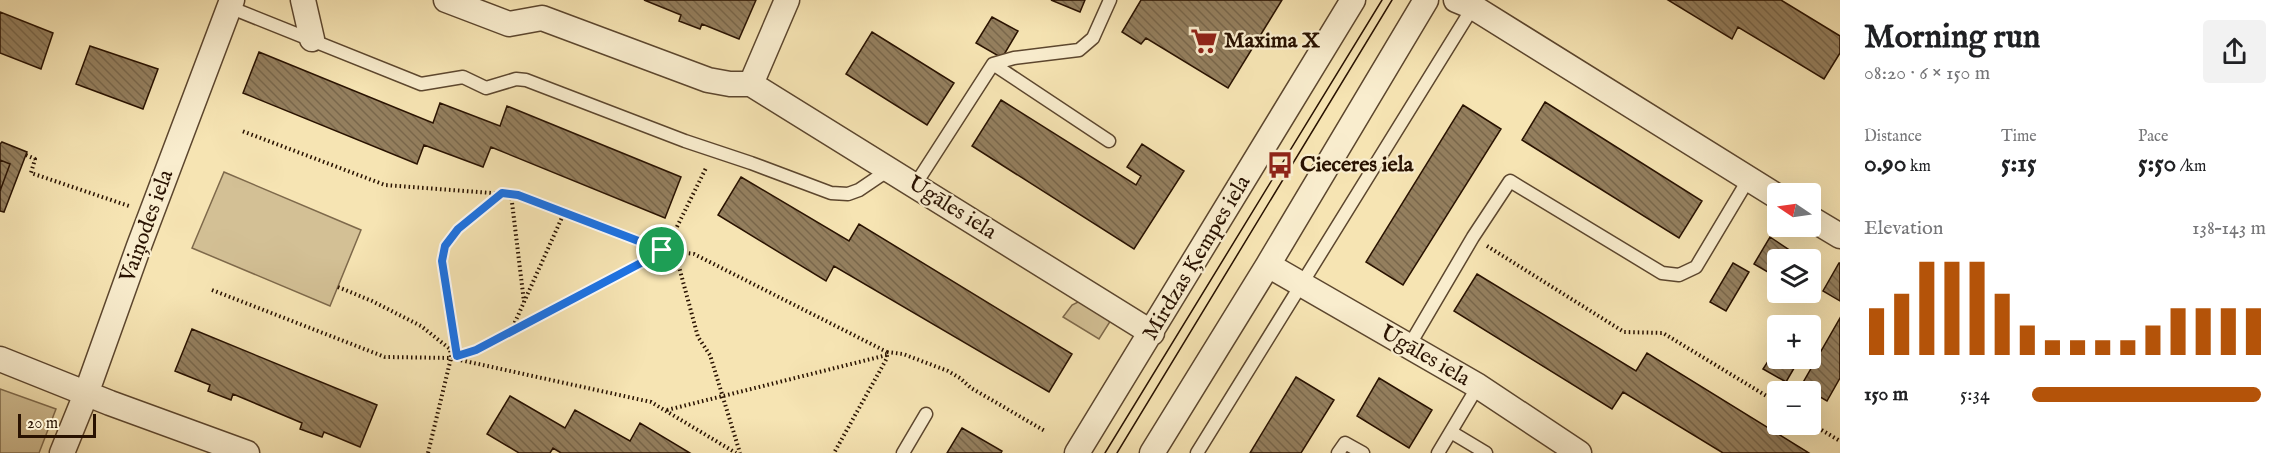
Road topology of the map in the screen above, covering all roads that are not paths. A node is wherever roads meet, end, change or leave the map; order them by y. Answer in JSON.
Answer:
{"nodes":[{"id":1,"x":303,"y":0,"type":"edge"},
{"id":2,"x":446,"y":0,"type":"edge"},
{"id":3,"x":787,"y":0,"type":"edge"},
{"id":4,"x":1110,"y":0,"type":"edge"},
{"id":5,"x":1353,"y":0,"type":"edge"},
{"id":6,"x":1426,"y":0,"type":"edge"},
{"id":7,"x":1465,"y":3,"type":"edge"},
{"id":8,"x":231,"y":4,"type":"edge"},
{"id":9,"x":312,"y":39,"type":"junction"},
{"id":10,"x":993,"y":64,"type":"junction"},
{"id":11,"x":752,"y":84,"type":"junction"},
{"id":12,"x":1109,"y":141,"type":"dead end"},
{"id":13,"x":890,"y":169,"type":"junction"},
{"id":14,"x":1748,"y":180,"type":"junction"},
{"id":15,"x":915,"y":185,"type":"junction"},
{"id":16,"x":1767,"y":191,"type":"edge"},
{"id":17,"x":1821,"y":225,"type":"edge"},
{"id":18,"x":1840,"y":236,"type":"edge"},
{"id":19,"x":1268,"y":265,"type":"junction"},
{"id":20,"x":1301,"y":283,"type":"junction"},
{"id":21,"x":1152,"y":333,"type":"junction"},
{"id":22,"x":1409,"y":346,"type":"junction"},
{"id":23,"x":0,"y":358,"type":"edge"},
{"id":24,"x":1478,"y":386,"type":"junction"},
{"id":25,"x":86,"y":394,"type":"junction"},
{"id":26,"x":926,"y":414,"type":"dead end"},
{"id":27,"x":1451,"y":432,"type":"junction"},
{"id":28,"x":68,"y":451,"type":"edge"},
{"id":29,"x":247,"y":453,"type":"edge"},
{"id":30,"x":903,"y":453,"type":"edge"},
{"id":31,"x":1077,"y":453,"type":"edge"},
{"id":32,"x":1152,"y":453,"type":"edge"},
{"id":33,"x":1197,"y":453,"type":"edge"},
{"id":34,"x":1338,"y":453,"type":"edge"},
{"id":35,"x":1363,"y":453,"type":"edge"},
{"id":36,"x":1438,"y":453,"type":"edge"},
{"id":37,"x":1486,"y":453,"type":"edge"},
{"id":38,"x":1579,"y":453,"type":"edge"}],
"edges":[{"from":1,"to":9,"type":"street"},
{"from":2,"to":11,"type":"street","name":"Ugāles iela"},
{"from":3,"to":11,"type":"street"},
{"from":4,"to":10,"type":"lane"},
{"from":5,"to":21,"type":"street","name":"Mirdzas Ķempes iela"},
{"from":6,"to":19,"type":"street"},
{"from":7,"to":14,"type":"street"},
{"from":7,"to":20,"type":"lane"},
{"from":8,"to":9,"type":"lane"},
{"from":8,"to":25,"type":"street","name":"Vaiņodes iela"},
{"from":9,"to":13,"type":"lane"},
{"from":10,"to":12,"type":"lane"},
{"from":10,"to":15,"type":"lane"},
{"from":11,"to":13,"type":"street","name":"Ugāles iela"},
{"from":13,"to":15,"type":"street","name":"Ugāles iela"},
{"from":14,"to":16,"type":"street"},
{"from":14,"to":22,"type":"lane"},
{"from":15,"to":21,"type":"street","name":"Ugāles iela"},
{"from":17,"to":18,"type":"street"},
{"from":19,"to":20,"type":"street","name":"Ugāles iela"},
{"from":19,"to":32,"type":"street"},
{"from":20,"to":22,"type":"street","name":"Ugāles iela"},
{"from":20,"to":33,"type":"lane"},
{"from":21,"to":31,"type":"street","name":"Mirdzas Ķempes iela"},
{"from":22,"to":24,"type":"street","name":"Ugāles iela"},
{"from":23,"to":25,"type":"street"},
{"from":24,"to":27,"type":"lane"},
{"from":24,"to":38,"type":"street","name":"Ugāles iela"},
{"from":25,"to":28,"type":"street","name":"Vaiņodes iela"},
{"from":25,"to":29,"type":"street"},
{"from":26,"to":30,"type":"lane"},
{"from":27,"to":36,"type":"lane"},
{"from":27,"to":37,"type":"lane"},
{"from":34,"to":35,"type":"lane"}]}
